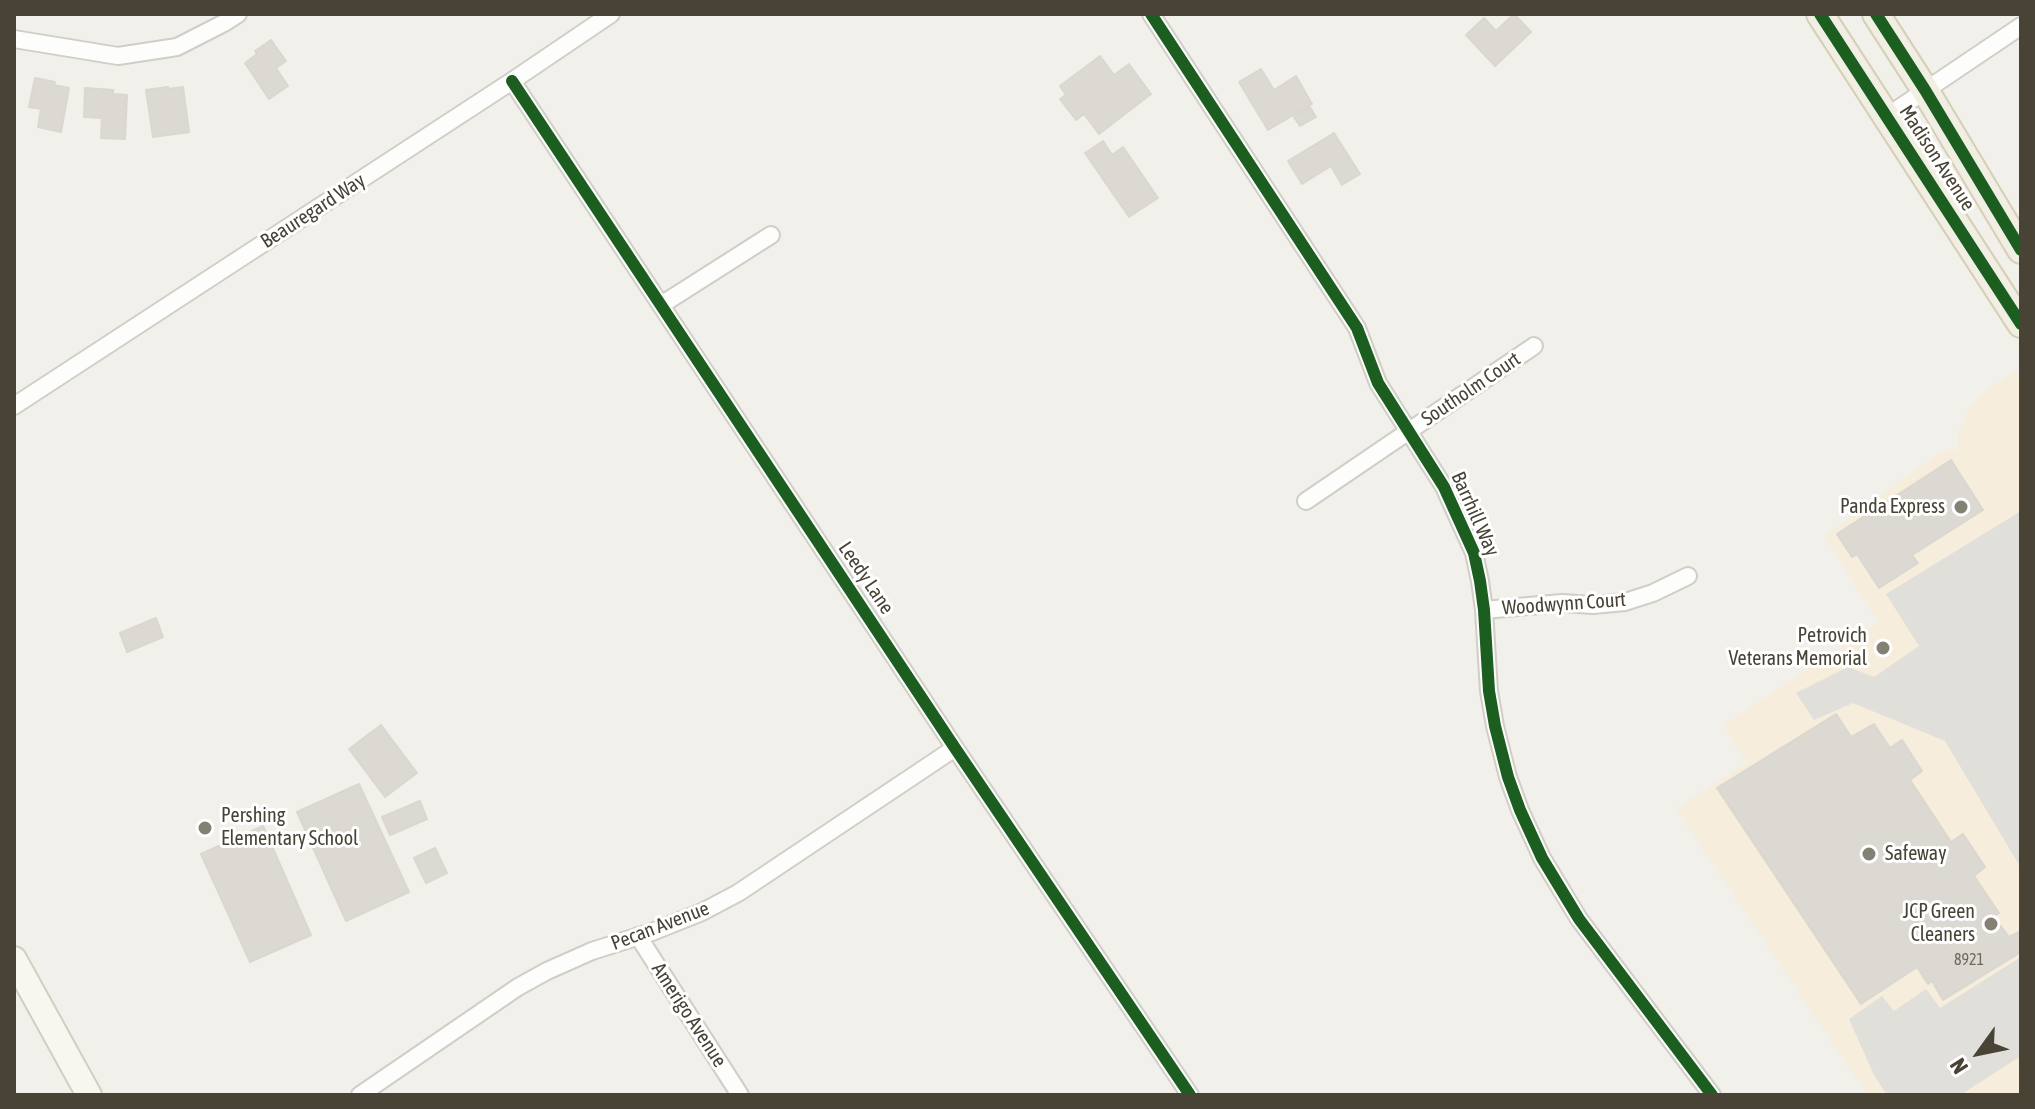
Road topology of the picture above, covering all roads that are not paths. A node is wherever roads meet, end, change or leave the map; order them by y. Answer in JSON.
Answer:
{"nodes":[{"id":1,"x":238,"y":14,"type":"edge"},
{"id":2,"x":611,"y":14,"type":"edge"},
{"id":3,"x":1151,"y":14,"type":"edge"},
{"id":4,"x":1820,"y":14,"type":"edge"},
{"id":5,"x":1876,"y":14,"type":"edge"},
{"id":6,"x":2021,"y":26,"type":"edge"},
{"id":7,"x":14,"y":39,"type":"edge"},
{"id":8,"x":512,"y":81,"type":"junction"},
{"id":9,"x":1925,"y":90,"type":"junction"},
{"id":10,"x":1886,"y":117,"type":"junction"},
{"id":11,"x":771,"y":235,"type":"dead end"},
{"id":12,"x":2021,"y":250,"type":"edge"},
{"id":13,"x":661,"y":305,"type":"junction"},
{"id":14,"x":2021,"y":324,"type":"edge"},
{"id":15,"x":1534,"y":346,"type":"dead end"},
{"id":16,"x":14,"y":406,"type":"edge"},
{"id":17,"x":1408,"y":431,"type":"junction"},
{"id":18,"x":1306,"y":501,"type":"dead end"},
{"id":19,"x":1688,"y":576,"type":"dead end"},
{"id":20,"x":1484,"y":610,"type":"junction"},
{"id":21,"x":955,"y":748,"type":"junction"},
{"id":22,"x":638,"y":936,"type":"junction"},
{"id":23,"x":14,"y":959,"type":"edge"},
{"id":24,"x":385,"y":1088,"type":"edge"},
{"id":25,"x":89,"y":1095,"type":"edge"},
{"id":26,"x":360,"y":1095,"type":"edge"},
{"id":27,"x":740,"y":1095,"type":"edge"},
{"id":28,"x":1190,"y":1095,"type":"edge"},
{"id":29,"x":1712,"y":1095,"type":"edge"}],
"edges":[{"from":1,"to":7,"type":"street"},
{"from":2,"to":8,"type":"street","name":"Beauregard Way"},
{"from":3,"to":17,"type":"street","name":"Barrhill Way"},
{"from":4,"to":10,"type":"main road","name":"Madison Avenue"},
{"from":5,"to":9,"type":"main road","name":"Madison Avenue"},
{"from":6,"to":9,"type":"street"},
{"from":8,"to":13,"type":"street","name":"Leedy Lane"},
{"from":8,"to":16,"type":"street","name":"Beauregard Way"},
{"from":9,"to":10,"type":"street"},
{"from":9,"to":12,"type":"main road","name":"Madison Avenue"},
{"from":10,"to":14,"type":"main road","name":"Madison Avenue"},
{"from":11,"to":13,"type":"street"},
{"from":13,"to":21,"type":"street","name":"Leedy Lane"},
{"from":15,"to":17,"type":"street","name":"Southolm Court"},
{"from":17,"to":18,"type":"street","name":"Southolm Court"},
{"from":17,"to":20,"type":"street","name":"Barrhill Way"},
{"from":19,"to":20,"type":"street","name":"Woodwynn Court"},
{"from":20,"to":29,"type":"street","name":"Barrhill Way"},
{"from":21,"to":22,"type":"street","name":"Pecan Avenue"},
{"from":21,"to":28,"type":"street","name":"Leedy Lane"},
{"from":22,"to":24,"type":"street","name":"Pecan Avenue"},
{"from":22,"to":27,"type":"street","name":"Amerigo Avenue"},
{"from":23,"to":25,"type":"street"},
{"from":24,"to":26,"type":"street","name":"Pecan Avenue"}]}
